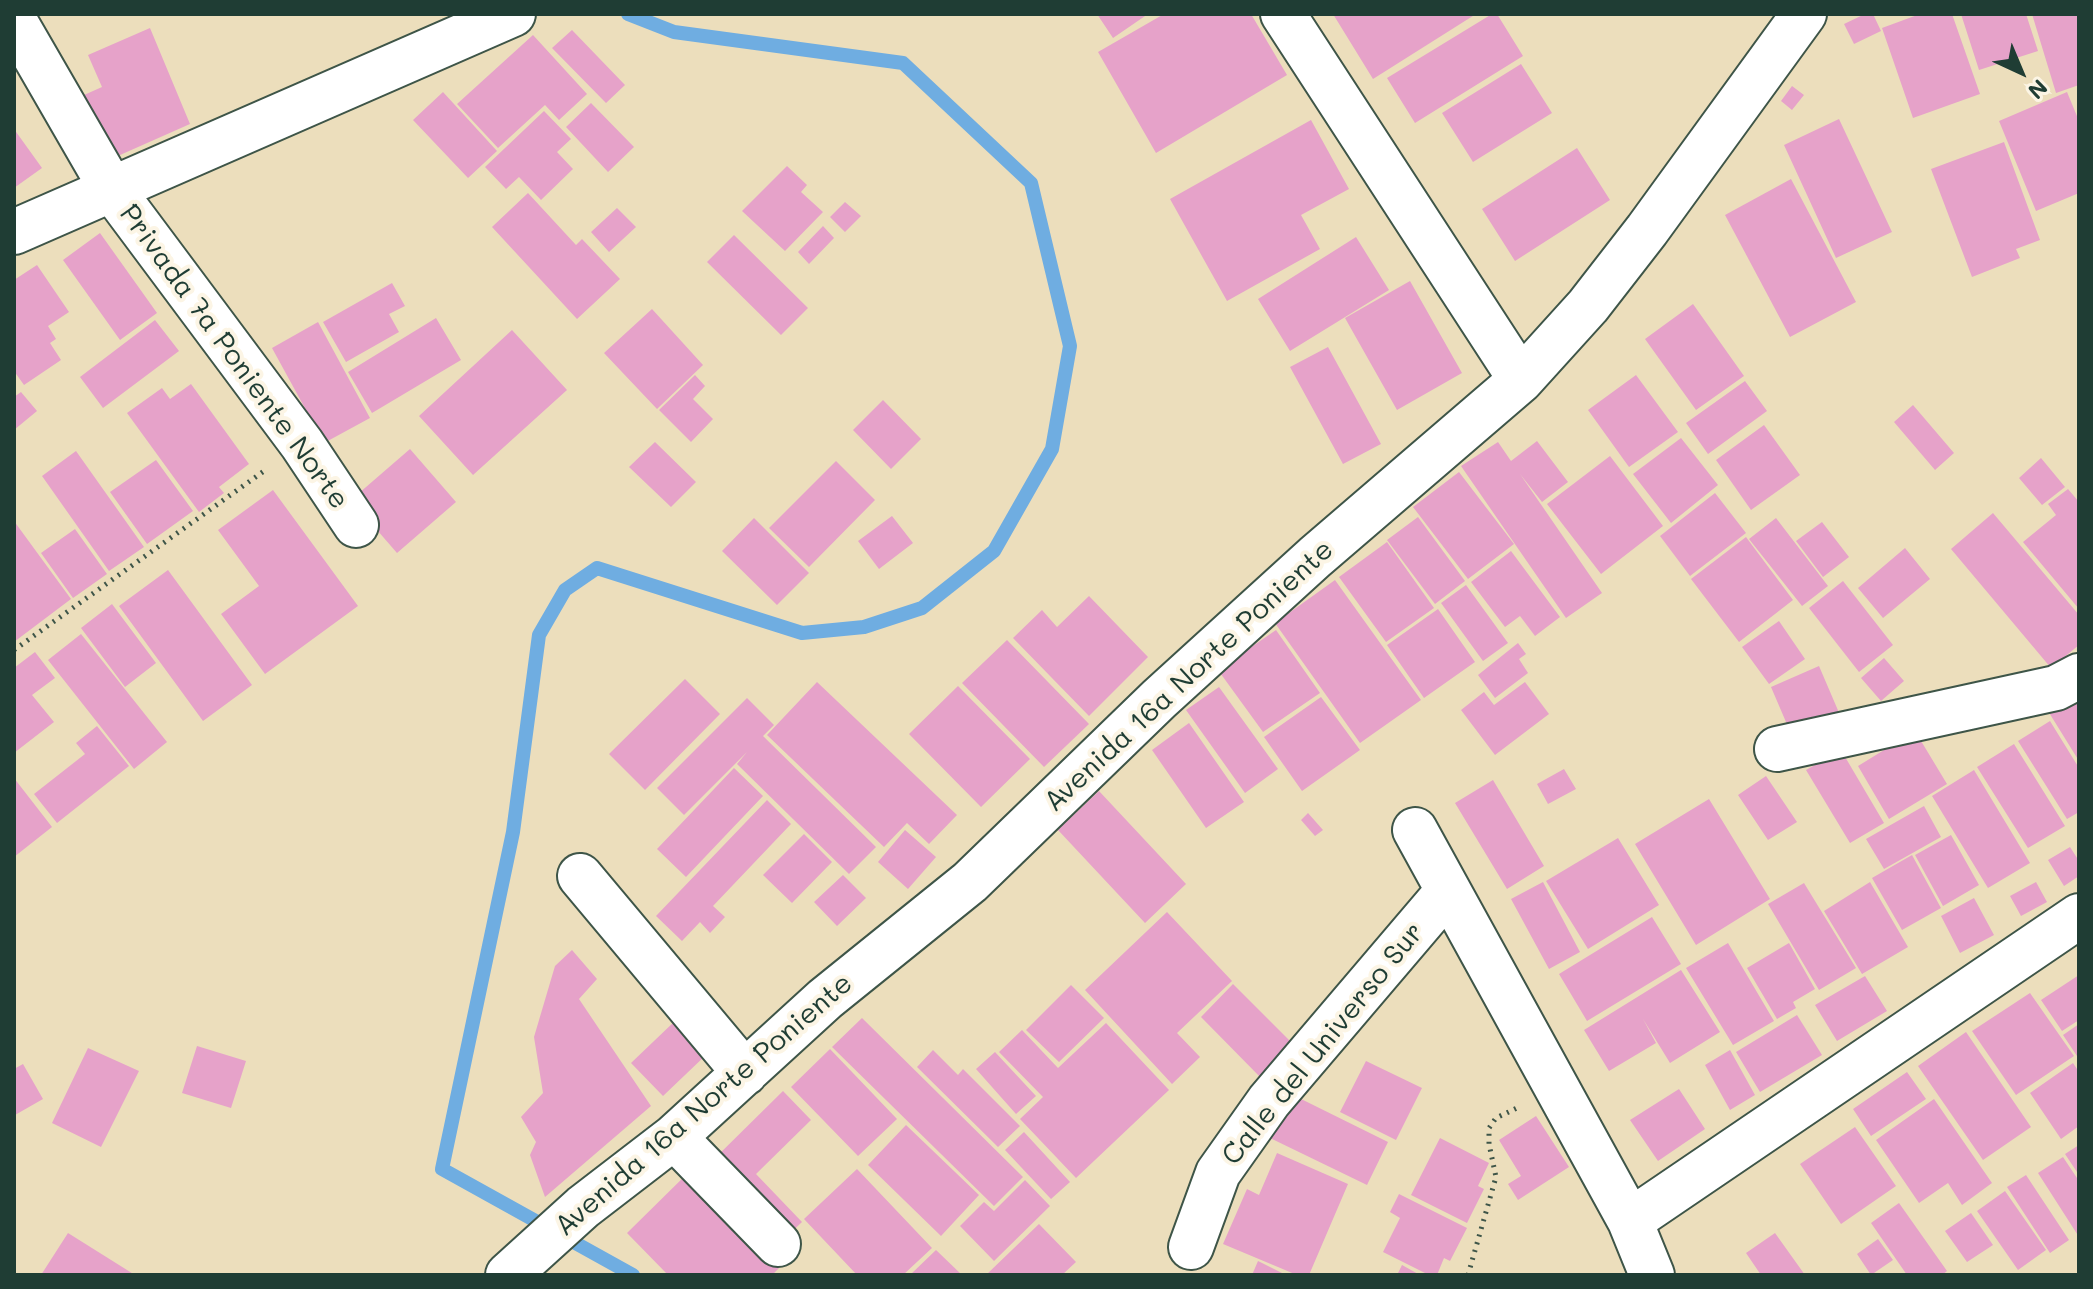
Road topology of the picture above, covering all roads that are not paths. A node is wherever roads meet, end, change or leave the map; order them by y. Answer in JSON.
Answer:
{"nodes":[{"id":1,"x":1283,"y":14,"type":"edge"},
{"id":2,"x":1804,"y":14,"type":"edge"},
{"id":3,"x":506,"y":17,"type":"edge"},
{"id":4,"x":14,"y":20,"type":"edge"},
{"id":5,"x":111,"y":188,"type":"junction"},
{"id":6,"x":14,"y":232,"type":"edge"},
{"id":7,"x":1521,"y":380,"type":"junction"},
{"id":8,"x":356,"y":525,"type":"dead end"},
{"id":9,"x":2079,"y":676,"type":"edge"},
{"id":10,"x":1777,"y":749,"type":"dead end"},
{"id":11,"x":1415,"y":830,"type":"dead end"},
{"id":12,"x":580,"y":876,"type":"dead end"},
{"id":13,"x":1447,"y":892,"type":"junction"},
{"id":14,"x":2079,"y":916,"type":"edge"},
{"id":15,"x":745,"y":1073,"type":"junction"},
{"id":16,"x":674,"y":1137,"type":"junction"},
{"id":17,"x":1630,"y":1221,"type":"junction"},
{"id":18,"x":778,"y":1244,"type":"dead end"},
{"id":19,"x":1191,"y":1247,"type":"dead end"},
{"id":20,"x":508,"y":1275,"type":"edge"},
{"id":21,"x":1652,"y":1275,"type":"edge"}],
"edges":[{"from":1,"to":7,"type":"street"},
{"from":2,"to":7,"type":"street","name":"Avenida 16a Norte Poniente"},
{"from":3,"to":5,"type":"street"},
{"from":4,"to":5,"type":"street","name":"Privada 7a Poniente Norte"},
{"from":5,"to":6,"type":"street"},
{"from":5,"to":8,"type":"street","name":"Privada 7a Poniente Norte"},
{"from":7,"to":15,"type":"street","name":"Avenida 16a Norte Poniente"},
{"from":9,"to":10,"type":"street"},
{"from":11,"to":13,"type":"street","name":"Calle del Universo Sur"},
{"from":12,"to":15,"type":"street"},
{"from":13,"to":17,"type":"street","name":"Calle del Universo Sur"},
{"from":13,"to":19,"type":"street","name":"Calle del Universo Sur"},
{"from":14,"to":17,"type":"street"},
{"from":15,"to":16,"type":"street","name":"Avenida 16a Norte Poniente"},
{"from":16,"to":18,"type":"street"},
{"from":16,"to":20,"type":"street","name":"Avenida 16a Norte Poniente"},
{"from":17,"to":21,"type":"street","name":"Calle del Universo Sur"}]}
